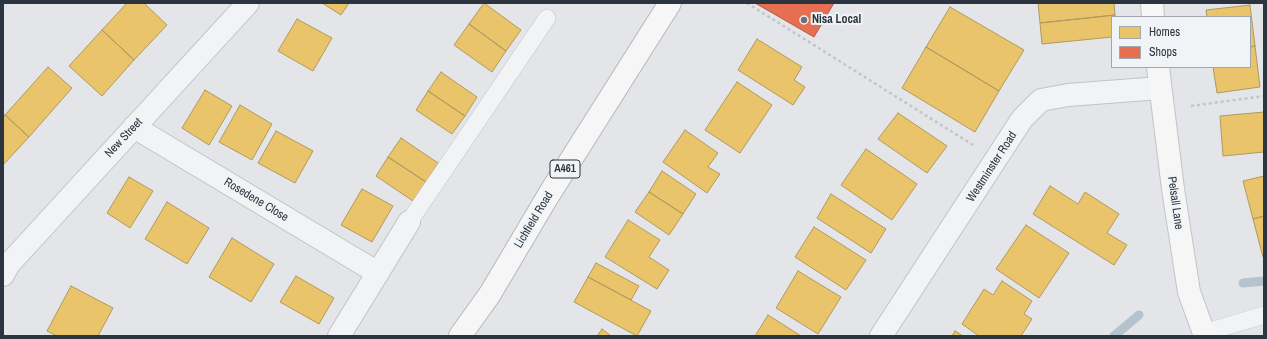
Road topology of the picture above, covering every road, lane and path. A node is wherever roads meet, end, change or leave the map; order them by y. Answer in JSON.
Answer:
{"nodes":[{"id":1,"x":248,"y":3,"type":"edge"},
{"id":2,"x":670,"y":3,"type":"edge"},
{"id":3,"x":747,"y":3,"type":"edge"},
{"id":4,"x":1152,"y":3,"type":"edge"},
{"id":5,"x":1153,"y":16,"type":"edge"},
{"id":6,"x":547,"y":18,"type":"dead end"},
{"id":7,"x":1159,"y":77,"type":"edge"},
{"id":8,"x":1264,"y":96,"type":"edge"},
{"id":9,"x":134,"y":127,"type":"junction"},
{"id":10,"x":996,"y":160,"type":"junction"},
{"id":11,"x":409,"y":222,"type":"joint"},
{"id":12,"x":378,"y":273,"type":"junction"},
{"id":13,"x":3,"y":275,"type":"edge"},
{"id":14,"x":1264,"y":315,"type":"edge"},
{"id":15,"x":1204,"y":335,"type":"edge"},
{"id":16,"x":339,"y":336,"type":"edge"},
{"id":17,"x":460,"y":336,"type":"edge"},
{"id":18,"x":881,"y":336,"type":"edge"}],
"edges":[{"from":1,"to":9,"type":"street","name":"New Street"},
{"from":2,"to":17,"type":"main road","name":"Lichfield Road","number":"A461"},
{"from":3,"to":10,"type":"path"},
{"from":4,"to":5,"type":"main road"},
{"from":6,"to":11,"type":"lane"},
{"from":7,"to":8,"type":"path"},
{"from":7,"to":10,"type":"street","name":"Westminster Road"},
{"from":7,"to":15,"type":"main road","name":"Pelsall Lane"},
{"from":9,"to":12,"type":"street","name":"Rosedene Close"},
{"from":9,"to":13,"type":"street","name":"New Street"},
{"from":10,"to":18,"type":"street","name":"Westminster Road"},
{"from":11,"to":12,"type":"street"},
{"from":12,"to":16,"type":"street"},
{"from":14,"to":15,"type":"lane"}]}
